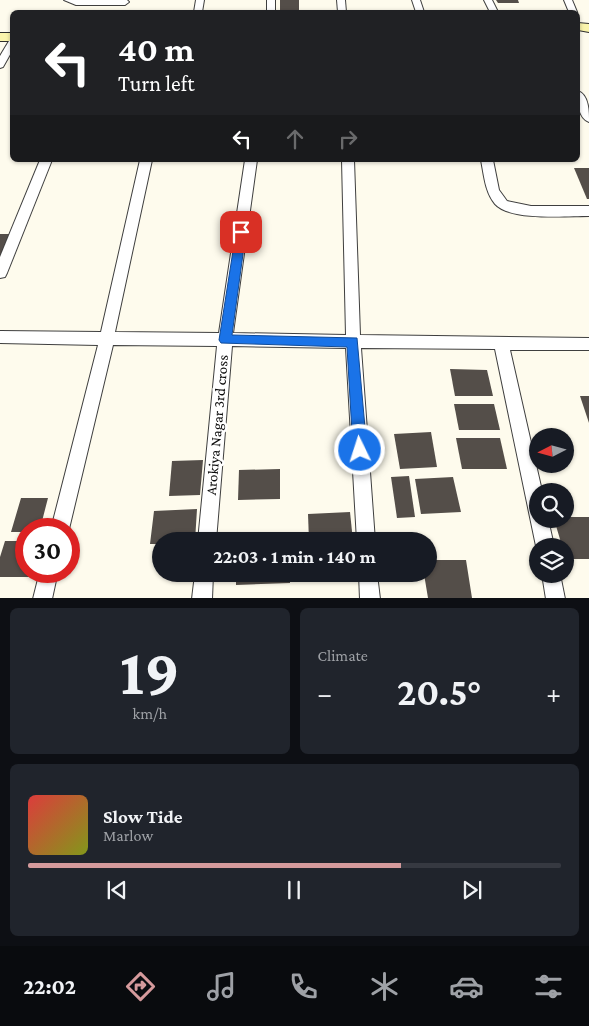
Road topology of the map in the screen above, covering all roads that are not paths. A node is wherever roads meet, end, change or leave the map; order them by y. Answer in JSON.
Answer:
{"nodes":[{"id":1,"x":68,"y":0,"type":"edge"},
{"id":2,"x":125,"y":1,"type":"edge"},
{"id":3,"x":10,"y":47,"type":"edge"},
{"id":4,"x":0,"y":65,"type":"edge"},
{"id":5,"x":580,"y":99,"type":"edge"},
{"id":6,"x":589,"y":120,"type":"edge"},
{"id":7,"x":45,"y":162,"type":"edge"},
{"id":8,"x":146,"y":162,"type":"edge"},
{"id":9,"x":251,"y":162,"type":"edge"},
{"id":10,"x":348,"y":162,"type":"edge"},
{"id":11,"x":486,"y":162,"type":"edge"},
{"id":12,"x":589,"y":212,"type":"edge"},
{"id":13,"x":0,"y":273,"type":"edge"},
{"id":14,"x":0,"y":337,"type":"edge"},
{"id":15,"x":107,"y":338,"type":"junction"},
{"id":16,"x":225,"y":340,"type":"junction"},
{"id":17,"x":353,"y":341,"type":"junction"},
{"id":18,"x":501,"y":343,"type":"junction"},
{"id":19,"x":589,"y":344,"type":"edge"},
{"id":20,"x":531,"y":483,"type":"edge"},
{"id":21,"x":63,"y":518,"type":"edge"},
{"id":22,"x":208,"y":532,"type":"edge"},
{"id":23,"x":365,"y":532,"type":"edge"},
{"id":24,"x":203,"y":582,"type":"edge"},
{"id":25,"x":369,"y":582,"type":"edge"},
{"id":26,"x":46,"y":583,"type":"edge"},
{"id":27,"x":553,"y":583,"type":"edge"},
{"id":28,"x":42,"y":598,"type":"edge"},
{"id":29,"x":202,"y":598,"type":"edge"},
{"id":30,"x":370,"y":598,"type":"edge"},
{"id":31,"x":556,"y":598,"type":"edge"}],
"edges":[{"from":1,"to":2,"type":"street"},
{"from":3,"to":4,"type":"street"},
{"from":5,"to":6,"type":"street"},
{"from":7,"to":13,"type":"street"},
{"from":8,"to":15,"type":"street"},
{"from":9,"to":16,"type":"street","name":"Arokiya Nagar 3rd cross"},
{"from":10,"to":17,"type":"street"},
{"from":11,"to":12,"type":"street"},
{"from":14,"to":15,"type":"street"},
{"from":15,"to":16,"type":"street"},
{"from":15,"to":21,"type":"street"},
{"from":16,"to":17,"type":"street"},
{"from":16,"to":22,"type":"street","name":"Arokiya Nagar 3rd cross"},
{"from":17,"to":18,"type":"street"},
{"from":17,"to":23,"type":"street"},
{"from":18,"to":19,"type":"street"},
{"from":18,"to":20,"type":"street"},
{"from":24,"to":29,"type":"street"},
{"from":25,"to":30,"type":"street"},
{"from":26,"to":28,"type":"street"},
{"from":27,"to":31,"type":"street"}]}
